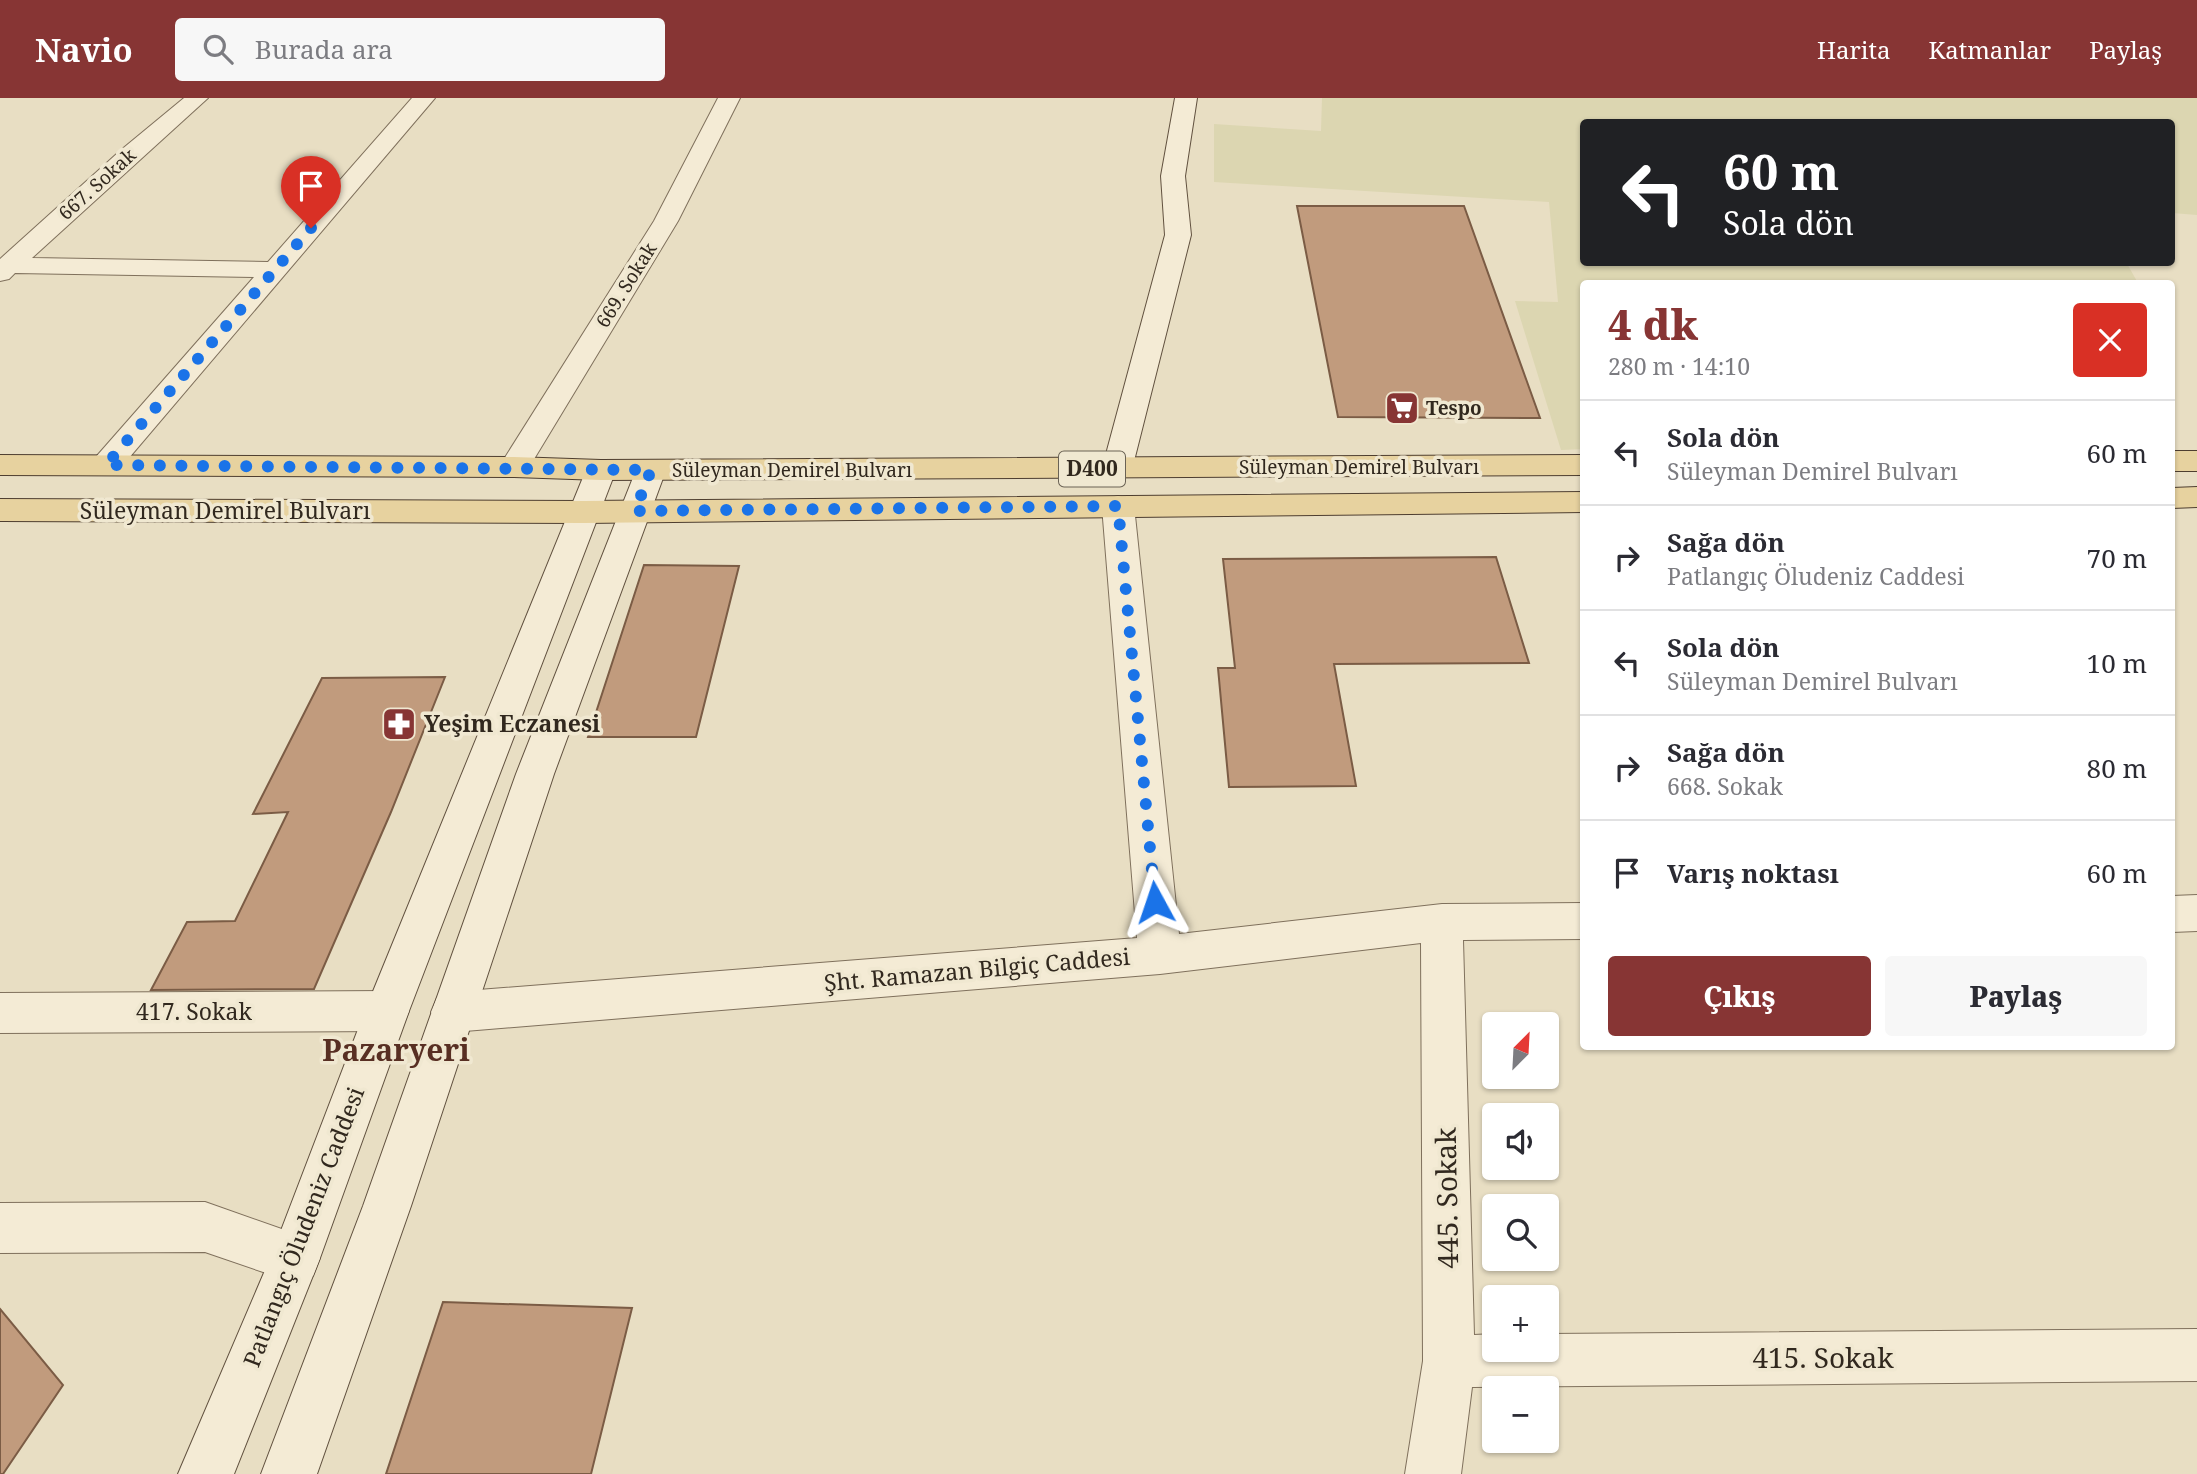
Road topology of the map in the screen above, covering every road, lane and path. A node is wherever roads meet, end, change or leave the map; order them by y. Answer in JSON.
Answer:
{"nodes":[{"id":1,"x":197,"y":98,"type":"edge"},
{"id":2,"x":424,"y":98,"type":"edge"},
{"id":3,"x":729,"y":98,"type":"edge"},
{"id":4,"x":1186,"y":98,"type":"edge"},
{"id":5,"x":5,"y":269,"type":"edge"},
{"id":6,"x":275,"y":270,"type":"junction"},
{"id":7,"x":2175,"y":461,"type":"edge"},
{"id":8,"x":2197,"y":461,"type":"edge"},
{"id":9,"x":0,"y":465,"type":"edge"},
{"id":10,"x":106,"y":465,"type":"junction"},
{"id":11,"x":1580,"y":465,"type":"edge"},
{"id":12,"x":514,"y":467,"type":"junction"},
{"id":13,"x":1117,"y":469,"type":"junction"},
{"id":14,"x":601,"y":470,"type":"junction"},
{"id":15,"x":651,"y":470,"type":"junction"},
{"id":16,"x":2197,"y":497,"type":"edge"},
{"id":17,"x":2175,"y":498,"type":"edge"},
{"id":18,"x":1580,"y":502,"type":"edge"},
{"id":19,"x":1118,"y":506,"type":"junction"},
{"id":20,"x":0,"y":510,"type":"edge"},
{"id":21,"x":635,"y":511,"type":"junction"},
{"id":22,"x":584,"y":512,"type":"junction"},
{"id":23,"x":2175,"y":914,"type":"edge"},
{"id":24,"x":2197,"y":914,"type":"edge"},
{"id":25,"x":1580,"y":921,"type":"edge"},
{"id":26,"x":1442,"y":922,"type":"junction"},
{"id":27,"x":1160,"y":955,"type":"junction"},
{"id":28,"x":387,"y":1011,"type":"junction"},
{"id":29,"x":453,"y":1012,"type":"junction"},
{"id":30,"x":0,"y":1013,"type":"edge"},
{"id":31,"x":0,"y":1228,"type":"edge"},
{"id":32,"x":295,"y":1258,"type":"junction"},
{"id":33,"x":2197,"y":1355,"type":"edge"},
{"id":34,"x":1449,"y":1361,"type":"junction"},
{"id":35,"x":206,"y":1474,"type":"edge"},
{"id":36,"x":289,"y":1474,"type":"edge"},
{"id":37,"x":1433,"y":1474,"type":"edge"}],
"edges":[{"from":1,"to":5,"type":"street","name":"667. Sokak"},
{"from":2,"to":6,"type":"street"},
{"from":3,"to":12,"type":"street","name":"669. Sokak"},
{"from":4,"to":13,"type":"street"},
{"from":5,"to":6,"type":"street"},
{"from":6,"to":10,"type":"street"},
{"from":7,"to":8,"type":"main road"},
{"from":9,"to":10,"type":"main road","name":"Süleyman Demirel Bulvarı"},
{"from":10,"to":12,"type":"main road","name":"Süleyman Demirel Bulvarı"},
{"from":11,"to":13,"type":"main road","name":"Süleyman Demirel Bulvarı","number":"D400"},
{"from":12,"to":14,"type":"main road","name":"Süleyman Demirel Bulvarı"},
{"from":13,"to":15,"type":"main road","name":"Süleyman Demirel Bulvarı","number":"D400"},
{"from":14,"to":15,"type":"main road","name":"Süleyman Demirel Bulvarı","number":"D400"},
{"from":14,"to":22,"type":"street","name":"Patlangıç Öludeniz Caddesi"},
{"from":15,"to":21,"type":"street"},
{"from":16,"to":17,"type":"main road"},
{"from":18,"to":19,"type":"main road","name":"Süleyman Demirel Bulvarı","number":"D400"},
{"from":19,"to":21,"type":"main road","name":"Süleyman Demirel Bulvarı","number":"D400"},
{"from":19,"to":27,"type":"street"},
{"from":20,"to":22,"type":"main road","name":"Süleyman Demirel Bulvarı"},
{"from":21,"to":22,"type":"main road","name":"Süleyman Demirel Bulvarı","number":"D400"},
{"from":21,"to":29,"type":"street"},
{"from":22,"to":28,"type":"street","name":"Patlangıç Öludeniz Caddesi"},
{"from":23,"to":24,"type":"street"},
{"from":25,"to":26,"type":"street","name":"Şht. Ramazan Bilgiç Caddesi"},
{"from":26,"to":27,"type":"street","name":"Şht. Ramazan Bilgiç Caddesi"},
{"from":26,"to":34,"type":"street","name":"445. Sokak"},
{"from":27,"to":29,"type":"street","name":"Şht. Ramazan Bilgiç Caddesi"},
{"from":28,"to":30,"type":"street","name":"417. Sokak"},
{"from":28,"to":32,"type":"street","name":"Patlangıç Öludeniz Caddesi"},
{"from":29,"to":36,"type":"street"},
{"from":31,"to":32,"type":"street"},
{"from":32,"to":35,"type":"street","name":"Patlangıç Öludeniz Caddesi"},
{"from":33,"to":34,"type":"street","name":"415. Sokak"},
{"from":34,"to":37,"type":"street","name":"445. Sokak"}]}
